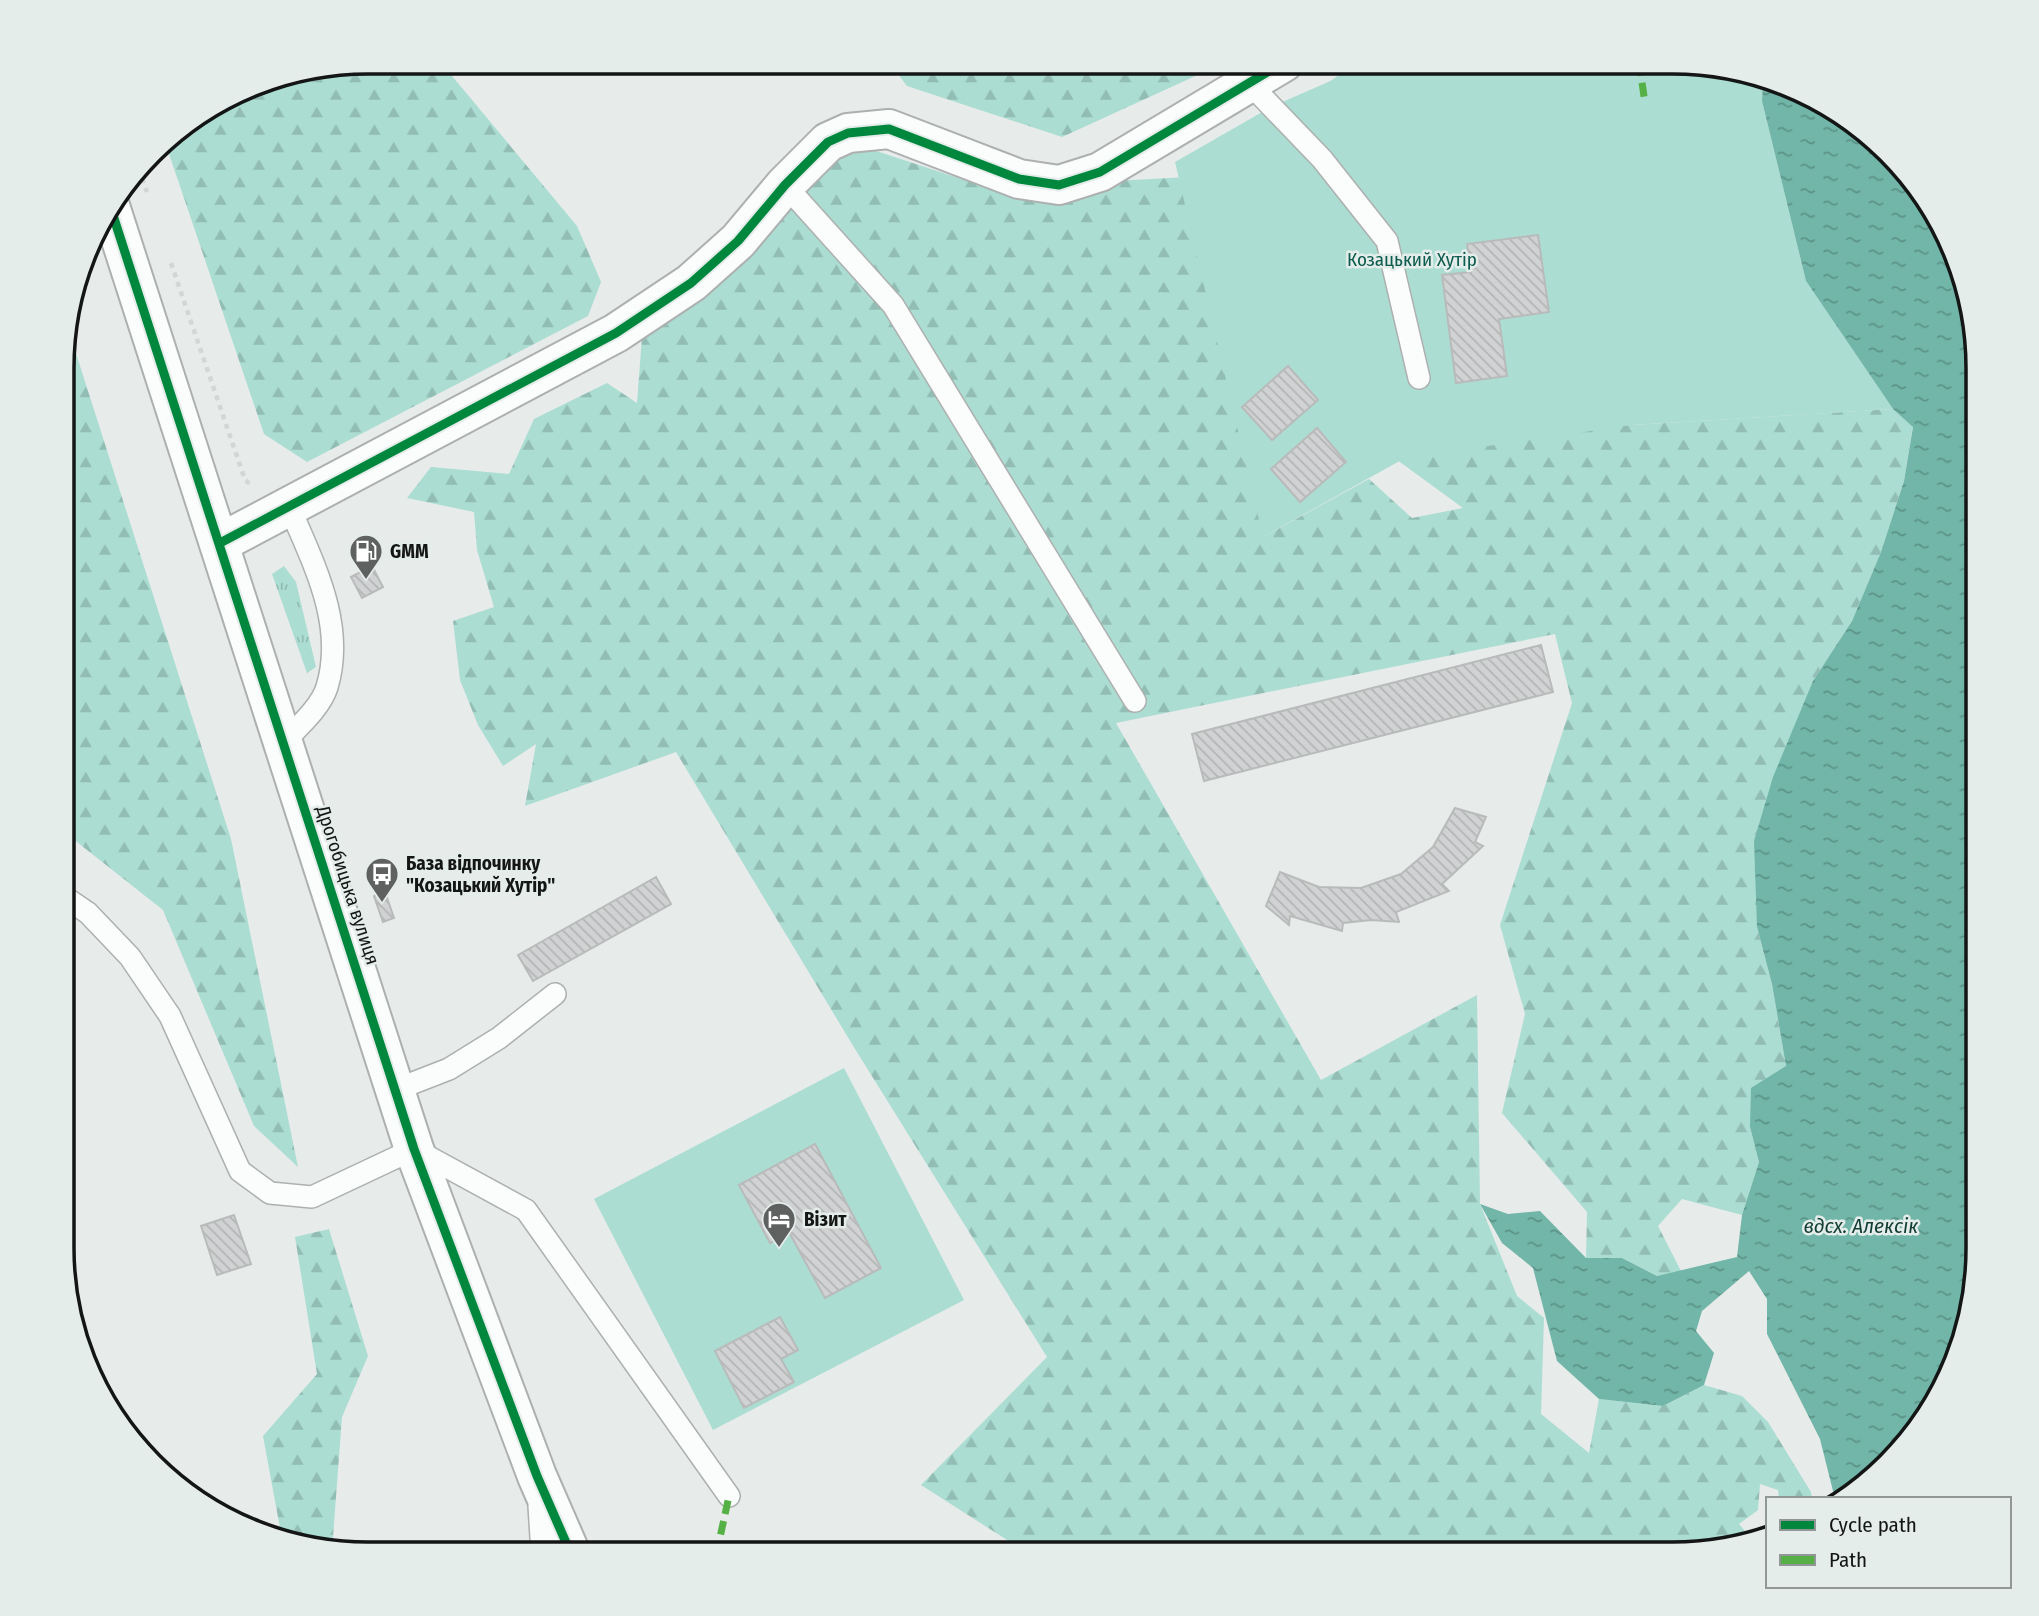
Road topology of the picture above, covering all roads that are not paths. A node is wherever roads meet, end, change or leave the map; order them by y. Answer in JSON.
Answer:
{"nodes":[{"id":1,"x":1262,"y":74,"type":"edge"},
{"id":2,"x":1248,"y":82,"type":"junction"},
{"id":3,"x":785,"y":185,"type":"junction"},
{"id":4,"x":114,"y":218,"type":"edge"},
{"id":5,"x":1419,"y":378,"type":"dead end"},
{"id":6,"x":274,"y":498,"type":"junction"},
{"id":7,"x":220,"y":543,"type":"junction"},
{"id":8,"x":1135,"y":701,"type":"dead end"},
{"id":9,"x":284,"y":742,"type":"junction"},
{"id":10,"x":74,"y":903,"type":"edge"},
{"id":11,"x":555,"y":994,"type":"dead end"},
{"id":12,"x":396,"y":1090,"type":"junction"},
{"id":13,"x":414,"y":1149,"type":"junction"},
{"id":14,"x":537,"y":1476,"type":"junction"},
{"id":15,"x":729,"y":1496,"type":"dead end"},
{"id":16,"x":541,"y":1543,"type":"edge"},
{"id":17,"x":566,"y":1543,"type":"edge"}],
"edges":[{"from":1,"to":2,"type":"main road"},
{"from":2,"to":3,"type":"main road"},
{"from":2,"to":5,"type":"lane"},
{"from":3,"to":6,"type":"main road"},
{"from":3,"to":8,"type":"lane"},
{"from":4,"to":7,"type":"main road","name":"Дрогобицька вулиця"},
{"from":6,"to":7,"type":"main road"},
{"from":6,"to":9,"type":"lane"},
{"from":7,"to":9,"type":"main road","name":"Дрогобицька вулиця"},
{"from":9,"to":12,"type":"main road","name":"Дрогобицька вулиця"},
{"from":10,"to":13,"type":"lane"},
{"from":11,"to":12,"type":"lane"},
{"from":12,"to":13,"type":"main road","name":"Дрогобицька вулиця"},
{"from":13,"to":14,"type":"main road","name":"Дрогобицька вулиця"},
{"from":13,"to":15,"type":"lane"},
{"from":14,"to":16,"type":"lane"},
{"from":14,"to":17,"type":"main road","name":"Дрогобицька вулиця"}]}
